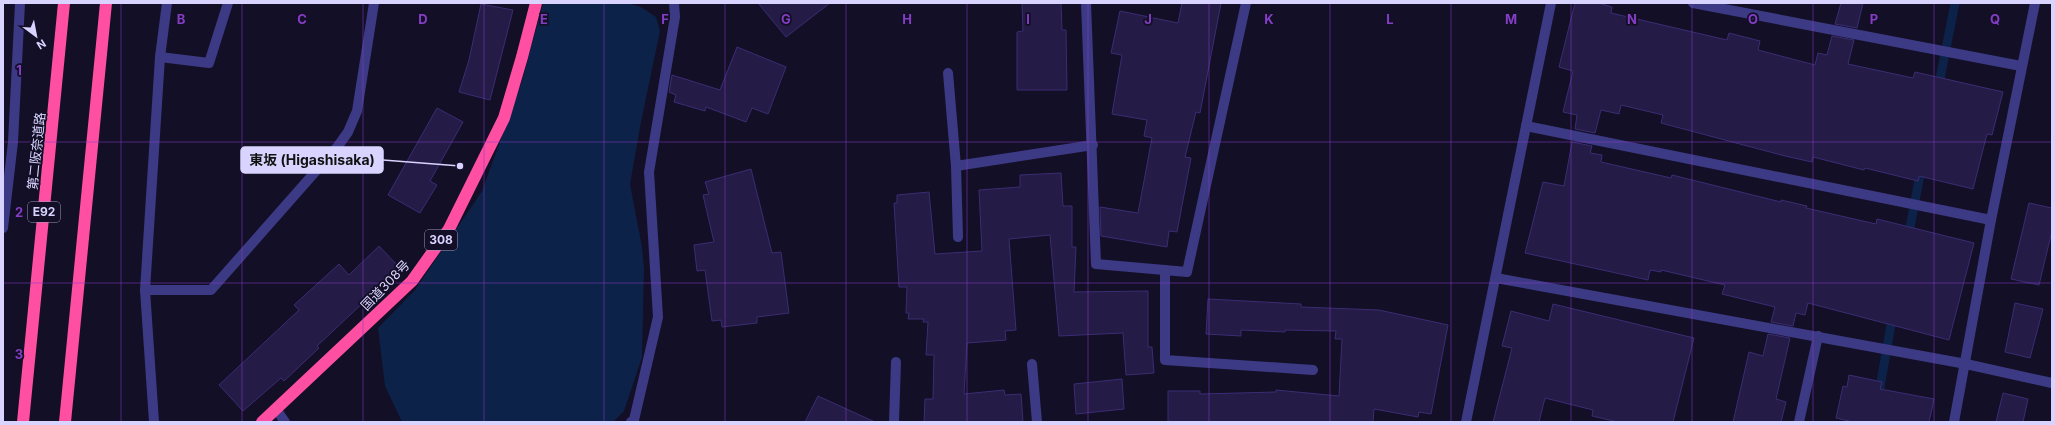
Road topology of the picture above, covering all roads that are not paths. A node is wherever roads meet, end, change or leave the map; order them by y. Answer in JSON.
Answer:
{"nodes":[{"id":1,"x":20,"y":3,"type":"edge"},
{"id":2,"x":64,"y":3,"type":"edge"},
{"id":3,"x":106,"y":3,"type":"edge"},
{"id":4,"x":167,"y":3,"type":"edge"},
{"id":5,"x":228,"y":3,"type":"edge"},
{"id":6,"x":374,"y":3,"type":"edge"},
{"id":7,"x":536,"y":3,"type":"edge"},
{"id":8,"x":674,"y":3,"type":"edge"},
{"id":9,"x":1086,"y":3,"type":"edge"},
{"id":10,"x":1246,"y":3,"type":"edge"},
{"id":11,"x":1551,"y":3,"type":"edge"},
{"id":12,"x":1693,"y":3,"type":"edge"},
{"id":13,"x":2035,"y":3,"type":"edge"},
{"id":14,"x":160,"y":57,"type":"junction"},
{"id":15,"x":2022,"y":66,"type":"junction"},
{"id":16,"x":948,"y":73,"type":"dead end"},
{"id":17,"x":1526,"y":126,"type":"junction"},
{"id":18,"x":1093,"y":145,"type":"junction"},
{"id":19,"x":956,"y":166,"type":"junction"},
{"id":20,"x":1991,"y":220,"type":"junction"},
{"id":21,"x":3,"y":228,"type":"edge"},
{"id":22,"x":958,"y":237,"type":"dead end"},
{"id":23,"x":1165,"y":270,"type":"junction"},
{"id":24,"x":1496,"y":278,"type":"junction"},
{"id":25,"x":145,"y":290,"type":"junction"},
{"id":26,"x":1818,"y":336,"type":"junction"},
{"id":27,"x":896,"y":362,"type":"dead end"},
{"id":28,"x":1032,"y":364,"type":"dead end"},
{"id":29,"x":1966,"y":364,"type":"junction"},
{"id":30,"x":1313,"y":370,"type":"dead end"},
{"id":31,"x":2052,"y":383,"type":"edge"},
{"id":32,"x":276,"y":408,"type":"junction"},
{"id":33,"x":634,"y":421,"type":"edge"},
{"id":34,"x":23,"y":422,"type":"edge"},
{"id":35,"x":65,"y":422,"type":"edge"},
{"id":36,"x":154,"y":422,"type":"edge"},
{"id":37,"x":262,"y":422,"type":"edge"},
{"id":38,"x":285,"y":422,"type":"edge"},
{"id":39,"x":894,"y":422,"type":"edge"},
{"id":40,"x":1037,"y":422,"type":"edge"},
{"id":41,"x":1466,"y":422,"type":"edge"},
{"id":42,"x":1799,"y":422,"type":"edge"},
{"id":43,"x":1954,"y":422,"type":"edge"}],
"edges":[{"from":1,"to":21,"type":"street"},
{"from":2,"to":34,"type":"highway","name":"第二阪奈道路","number":"E92"},
{"from":3,"to":35,"type":"highway"},
{"from":4,"to":14,"type":"street"},
{"from":5,"to":14,"type":"street"},
{"from":6,"to":25,"type":"street"},
{"from":7,"to":32,"type":"highway","name":"国道308号","number":"308"},
{"from":8,"to":33,"type":"street"},
{"from":9,"to":18,"type":"street"},
{"from":10,"to":23,"type":"street"},
{"from":11,"to":17,"type":"street"},
{"from":12,"to":15,"type":"street"},
{"from":13,"to":15,"type":"street"},
{"from":14,"to":25,"type":"street"},
{"from":15,"to":20,"type":"street"},
{"from":16,"to":19,"type":"street"},
{"from":17,"to":20,"type":"street"},
{"from":17,"to":24,"type":"street"},
{"from":18,"to":19,"type":"street"},
{"from":18,"to":23,"type":"street"},
{"from":19,"to":22,"type":"street"},
{"from":20,"to":29,"type":"street"},
{"from":23,"to":30,"type":"street"},
{"from":24,"to":26,"type":"street"},
{"from":24,"to":41,"type":"street"},
{"from":25,"to":36,"type":"street"},
{"from":26,"to":29,"type":"street"},
{"from":26,"to":42,"type":"street"},
{"from":27,"to":39,"type":"street"},
{"from":28,"to":40,"type":"street"},
{"from":29,"to":31,"type":"street"},
{"from":29,"to":43,"type":"street"},
{"from":32,"to":37,"type":"highway","name":"国道308号","number":"308"},
{"from":32,"to":38,"type":"street"}]}
